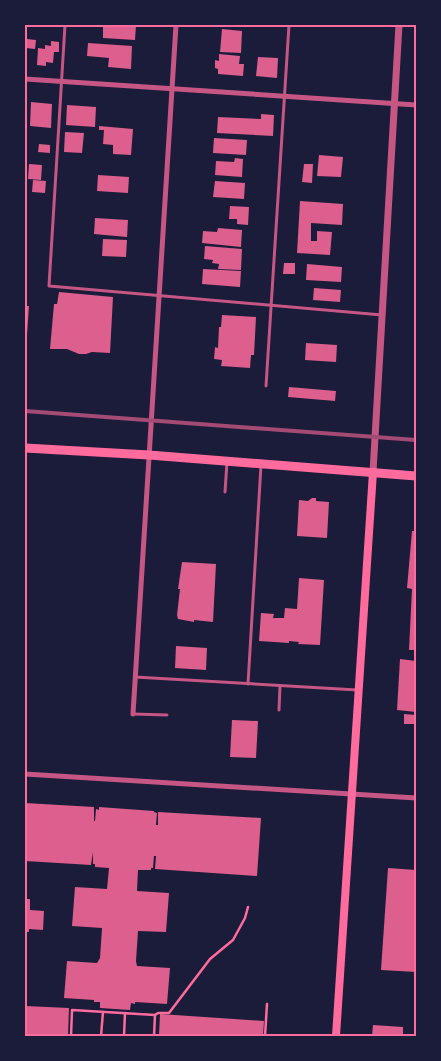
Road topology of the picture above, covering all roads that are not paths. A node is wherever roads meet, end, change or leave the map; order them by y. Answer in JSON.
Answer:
{"nodes":[{"id":1,"x":65,"y":25,"type":"edge"},
{"id":2,"x":176,"y":25,"type":"edge"},
{"id":3,"x":289,"y":25,"type":"edge"},
{"id":4,"x":400,"y":25,"type":"edge"},
{"id":5,"x":25,"y":80,"type":"edge"},
{"id":6,"x":62,"y":82,"type":"junction"},
{"id":7,"x":172,"y":90,"type":"junction"},
{"id":8,"x":285,"y":97,"type":"junction"},
{"id":9,"x":394,"y":104,"type":"junction"},
{"id":10,"x":416,"y":105,"type":"edge"},
{"id":11,"x":159,"y":295,"type":"junction"},
{"id":12,"x":271,"y":306,"type":"junction"},
{"id":13,"x":382,"y":315,"type":"junction"},
{"id":14,"x":266,"y":386,"type":"dead end"},
{"id":15,"x":25,"y":448,"type":"edge"},
{"id":16,"x":149,"y":455,"type":"junction"},
{"id":17,"x":227,"y":461,"type":"junction"},
{"id":18,"x":261,"y":464,"type":"junction"},
{"id":19,"x":373,"y":472,"type":"junction"},
{"id":20,"x":416,"y":476,"type":"edge"},
{"id":21,"x":225,"y":492,"type":"dead end"},
{"id":22,"x":135,"y":677,"type":"junction"},
{"id":23,"x":248,"y":684,"type":"junction"},
{"id":24,"x":280,"y":686,"type":"junction"},
{"id":25,"x":358,"y":690,"type":"junction"},
{"id":26,"x":279,"y":710,"type":"dead end"},
{"id":27,"x":133,"y":714,"type":"joint"},
{"id":28,"x":167,"y":715,"type":"dead end"},
{"id":29,"x":25,"y":774,"type":"edge"},
{"id":30,"x":351,"y":794,"type":"junction"},
{"id":31,"x":416,"y":798,"type":"edge"},
{"id":32,"x":336,"y":1036,"type":"edge"}],
"edges":[{"from":1,"to":6,"type":"lane"},
{"from":2,"to":7,"type":"street"},
{"from":3,"to":8,"type":"lane"},
{"from":4,"to":9,"type":"street"},
{"from":5,"to":6,"type":"street"},
{"from":6,"to":7,"type":"street"},
{"from":6,"to":11,"type":"lane"},
{"from":7,"to":8,"type":"street"},
{"from":7,"to":11,"type":"street"},
{"from":8,"to":9,"type":"street"},
{"from":8,"to":12,"type":"lane"},
{"from":9,"to":10,"type":"street"},
{"from":9,"to":13,"type":"street"},
{"from":11,"to":12,"type":"lane"},
{"from":11,"to":16,"type":"street"},
{"from":12,"to":13,"type":"lane"},
{"from":12,"to":14,"type":"lane"},
{"from":13,"to":19,"type":"street"},
{"from":15,"to":16,"type":"main road"},
{"from":16,"to":17,"type":"main road"},
{"from":16,"to":22,"type":"street"},
{"from":17,"to":18,"type":"main road"},
{"from":17,"to":21,"type":"lane"},
{"from":18,"to":19,"type":"main road"},
{"from":18,"to":23,"type":"lane"},
{"from":19,"to":20,"type":"main road"},
{"from":19,"to":25,"type":"main road"},
{"from":22,"to":23,"type":"lane"},
{"from":22,"to":27,"type":"street"},
{"from":23,"to":24,"type":"lane"},
{"from":24,"to":25,"type":"lane"},
{"from":24,"to":26,"type":"lane"},
{"from":25,"to":30,"type":"main road"},
{"from":27,"to":28,"type":"lane"},
{"from":29,"to":30,"type":"street"},
{"from":30,"to":31,"type":"street"},
{"from":30,"to":32,"type":"main road"}]}
